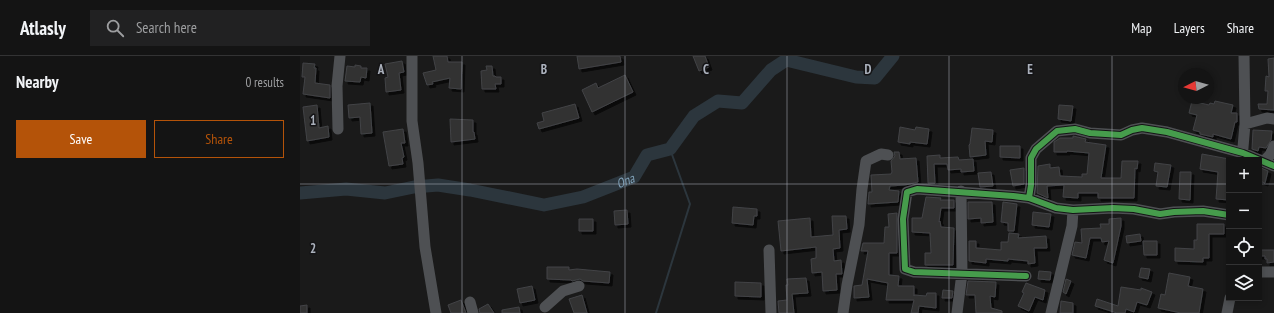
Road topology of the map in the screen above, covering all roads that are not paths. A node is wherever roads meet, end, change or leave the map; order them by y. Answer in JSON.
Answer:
{"nodes":[{"id":1,"x":340,"y":56,"type":"edge"},
{"id":2,"x":412,"y":56,"type":"edge"},
{"id":3,"x":1244,"y":56,"type":"edge"},
{"id":4,"x":1274,"y":119,"type":"edge"},
{"id":5,"x":1245,"y":124,"type":"junction"},
{"id":6,"x":338,"y":129,"type":"dead end"},
{"id":7,"x":1274,"y":146,"type":"edge"},
{"id":8,"x":888,"y":155,"type":"dead end"},
{"id":9,"x":1243,"y":156,"type":"edge"},
{"id":10,"x":1269,"y":163,"type":"edge"},
{"id":11,"x":961,"y":191,"type":"junction"},
{"id":12,"x":1029,"y":198,"type":"junction"},
{"id":13,"x":1073,"y":210,"type":"junction"},
{"id":14,"x":1226,"y":215,"type":"edge"},
{"id":15,"x":769,"y":250,"type":"dead end"},
{"id":16,"x":1262,"y":272,"type":"edge"},
{"id":17,"x":1274,"y":272,"type":"edge"},
{"id":18,"x":962,"y":273,"type":"junction"},
{"id":19,"x":1026,"y":276,"type":"dead end"},
{"id":20,"x":579,"y":286,"type":"dead end"},
{"id":21,"x":1229,"y":301,"type":"edge"},
{"id":22,"x":470,"y":302,"type":"dead end"},
{"id":23,"x":545,"y":305,"type":"edge"},
{"id":24,"x":436,"y":313,"type":"edge"},
{"id":25,"x":473,"y":313,"type":"edge"},
{"id":26,"x":771,"y":313,"type":"edge"},
{"id":27,"x":843,"y":313,"type":"edge"},
{"id":28,"x":957,"y":313,"type":"edge"},
{"id":29,"x":1051,"y":313,"type":"edge"},
{"id":30,"x":1227,"y":313,"type":"edge"}],
"edges":[{"from":1,"to":6,"type":"street"},
{"from":2,"to":24,"type":"street"},
{"from":3,"to":5,"type":"street"},
{"from":4,"to":5,"type":"street"},
{"from":5,"to":9,"type":"street"},
{"from":7,"to":10,"type":"street"},
{"from":8,"to":27,"type":"street"},
{"from":9,"to":10,"type":"street"},
{"from":9,"to":12,"type":"street"},
{"from":11,"to":12,"type":"street"},
{"from":11,"to":18,"type":"street"},
{"from":11,"to":18,"type":"street"},
{"from":12,"to":13,"type":"street"},
{"from":13,"to":14,"type":"street"},
{"from":13,"to":29,"type":"street"},
{"from":15,"to":26,"type":"street"},
{"from":16,"to":17,"type":"street"},
{"from":18,"to":19,"type":"street"},
{"from":18,"to":28,"type":"street"},
{"from":20,"to":23,"type":"street"},
{"from":21,"to":30,"type":"street"},
{"from":22,"to":25,"type":"street"}]}
